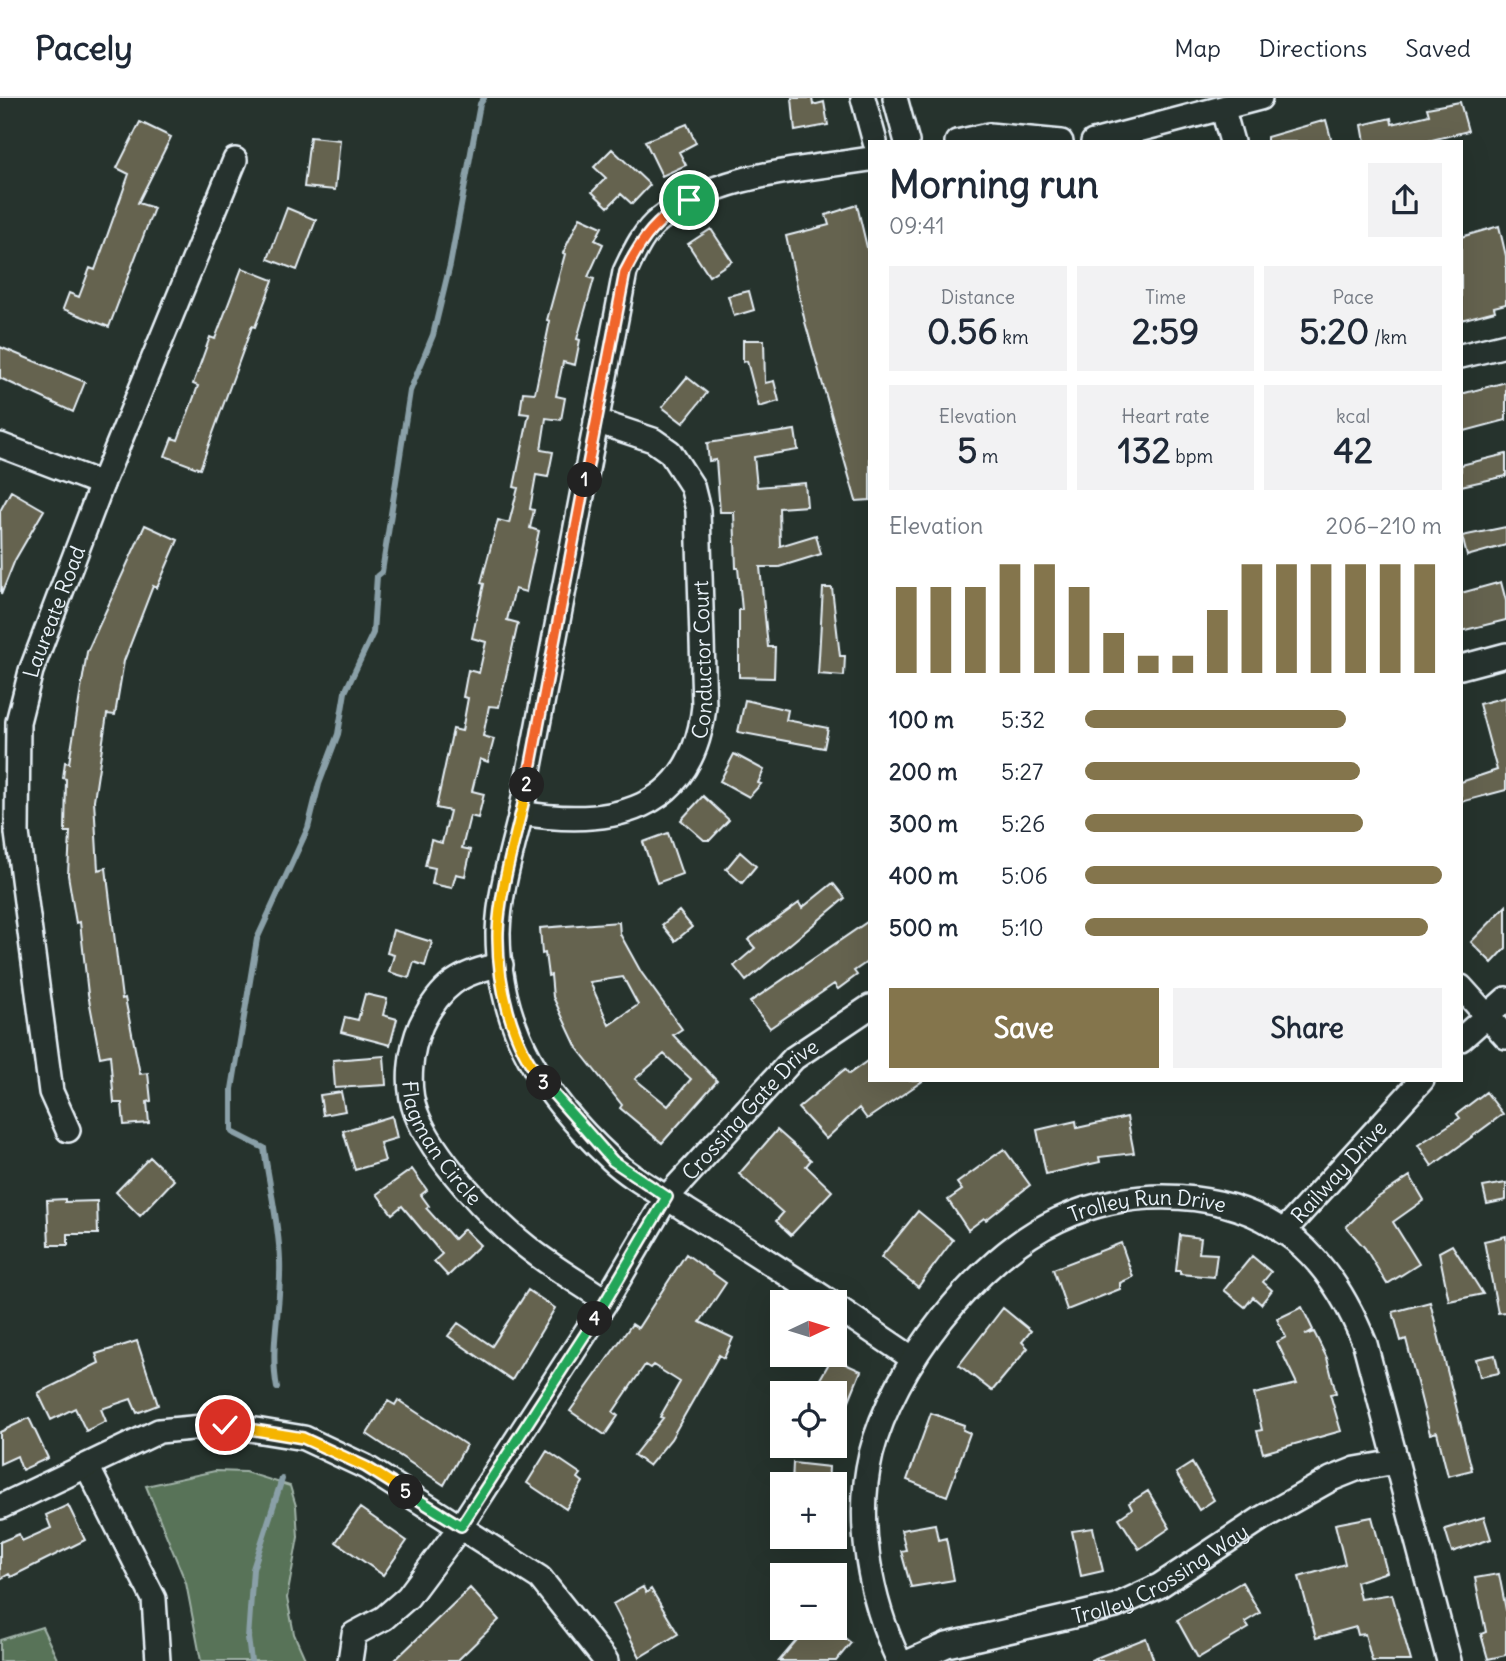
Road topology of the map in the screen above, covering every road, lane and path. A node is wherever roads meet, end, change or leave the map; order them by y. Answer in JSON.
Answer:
{"nodes":[{"id":1,"x":863,"y":98,"type":"edge"},
{"id":2,"x":895,"y":98,"type":"edge"},
{"id":3,"x":1260,"y":98,"type":"edge"},
{"id":4,"x":1223,"y":110,"type":"junction"},
{"id":5,"x":874,"y":140,"type":"edge"},
{"id":6,"x":906,"y":140,"type":"edge"},
{"id":7,"x":966,"y":140,"type":"edge"},
{"id":8,"x":1040,"y":140,"type":"edge"},
{"id":9,"x":1101,"y":140,"type":"edge"},
{"id":10,"x":1231,"y":140,"type":"edge"},
{"id":11,"x":868,"y":159,"type":"edge"},
{"id":12,"x":234,"y":160,"type":"dead end"},
{"id":13,"x":1506,"y":345,"type":"edge"},
{"id":14,"x":1463,"y":356,"type":"edge"},
{"id":15,"x":596,"y":421,"type":"junction"},
{"id":16,"x":0,"y":445,"type":"edge"},
{"id":17,"x":102,"y":484,"type":"junction"},
{"id":18,"x":1506,"y":654,"type":"edge"},
{"id":19,"x":1463,"y":666,"type":"edge"},
{"id":20,"x":522,"y":813,"type":"junction"},
{"id":21,"x":501,"y":965,"type":"junction"},
{"id":22,"x":1463,"y":988,"type":"edge"},
{"id":23,"x":1506,"y":999,"type":"edge"},
{"id":24,"x":868,"y":1008,"type":"edge"},
{"id":25,"x":1487,"y":1014,"type":"junction"},
{"id":26,"x":1463,"y":1037,"type":"edge"},
{"id":27,"x":1506,"y":1037,"type":"edge"},
{"id":28,"x":1420,"y":1082,"type":"edge"},
{"id":29,"x":68,"y":1130,"type":"dead end"},
{"id":30,"x":667,"y":1197,"type":"junction"},
{"id":31,"x":1283,"y":1232,"type":"junction"},
{"id":32,"x":811,"y":1290,"type":"edge"},
{"id":33,"x":606,"y":1301,"type":"junction"},
{"id":34,"x":847,"y":1314,"type":"edge"},
{"id":35,"x":912,"y":1357,"type":"junction"},
{"id":36,"x":1396,"y":1462,"type":"junction"},
{"id":37,"x":87,"y":1466,"type":"junction"},
{"id":38,"x":0,"y":1507,"type":"edge"},
{"id":39,"x":461,"y":1526,"type":"junction"},
{"id":40,"x":158,"y":1661,"type":"edge"},
{"id":41,"x":350,"y":1661,"type":"edge"},
{"id":42,"x":606,"y":1661,"type":"edge"},
{"id":43,"x":898,"y":1661,"type":"edge"},
{"id":44,"x":911,"y":1661,"type":"edge"},
{"id":45,"x":1449,"y":1661,"type":"edge"}],
"edges":[{"from":1,"to":5,"type":"street"},
{"from":2,"to":6,"type":"street"},
{"from":3,"to":4,"type":"street"},
{"from":4,"to":9,"type":"street"},
{"from":4,"to":10,"type":"street"},
{"from":7,"to":8,"type":"street"},
{"from":11,"to":15,"type":"street"},
{"from":12,"to":17,"type":"street","name":"Laureate Road"},
{"from":13,"to":14,"type":"street"},
{"from":15,"to":20,"type":"street"},
{"from":15,"to":20,"type":"street","name":"Conductor Court"},
{"from":16,"to":17,"type":"street"},
{"from":17,"to":29,"type":"street","name":"Laureate Road"},
{"from":18,"to":19,"type":"street"},
{"from":20,"to":21,"type":"street"},
{"from":21,"to":30,"type":"street"},
{"from":21,"to":33,"type":"street","name":"Flagman Circle"},
{"from":22,"to":25,"type":"street"},
{"from":23,"to":25,"type":"street"},
{"from":24,"to":30,"type":"street","name":"Crossing Gate Drive"},
{"from":25,"to":26,"type":"street"},
{"from":25,"to":27,"type":"street"},
{"from":28,"to":31,"type":"street","name":"Railway Drive"},
{"from":30,"to":32,"type":"street"},
{"from":30,"to":33,"type":"street","name":"Crossing Gate Drive"},
{"from":31,"to":35,"type":"street","name":"Trolley Run Drive"},
{"from":31,"to":36,"type":"street","name":"Trolley Run Drive"},
{"from":33,"to":39,"type":"street","name":"Crossing Gate Drive"},
{"from":34,"to":35,"type":"street"},
{"from":35,"to":43,"type":"street","name":"Trolley Run Drive"},
{"from":36,"to":44,"type":"street","name":"Trolley Crossing Way"},
{"from":36,"to":45,"type":"street","name":"Trolley Run Drive"},
{"from":37,"to":38,"type":"street"},
{"from":37,"to":39,"type":"street"},
{"from":37,"to":40,"type":"street"},
{"from":39,"to":41,"type":"street","name":"Crossing Gate Drive"},
{"from":39,"to":42,"type":"street"}]}
